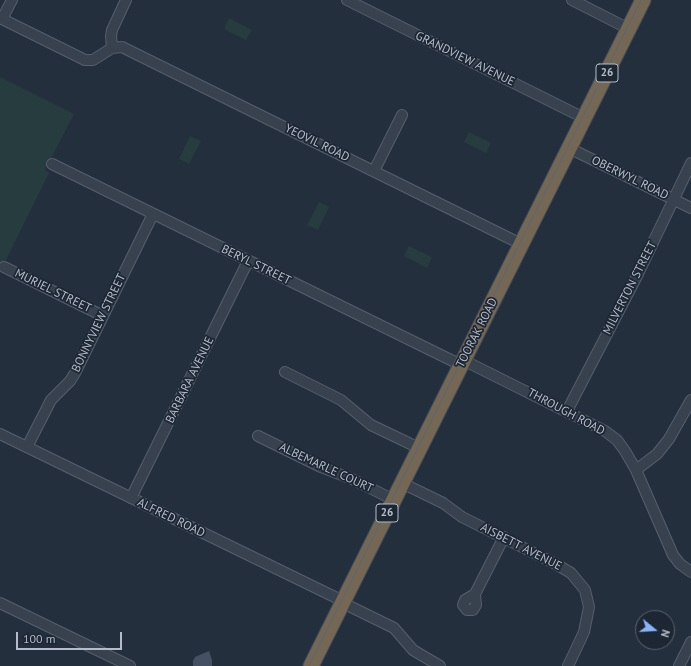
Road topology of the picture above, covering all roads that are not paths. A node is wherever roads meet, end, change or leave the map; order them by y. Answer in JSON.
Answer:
{"nodes":[{"id":1,"x":12,"y":0,"type":"edge"},
{"id":2,"x":126,"y":0,"type":"edge"},
{"id":3,"x":346,"y":0,"type":"edge"},
{"id":4,"x":572,"y":0,"type":"edge"},
{"id":5,"x":643,"y":0,"type":"edge"},
{"id":6,"x":1,"y":18,"type":"edge"},
{"id":7,"x":629,"y":29,"type":"junction"},
{"id":8,"x":112,"y":48,"type":"junction"},
{"id":9,"x":402,"y":115,"type":"dead end"},
{"id":10,"x":584,"y":118,"type":"junction"},
{"id":11,"x":569,"y":148,"type":"junction"},
{"id":12,"x":691,"y":163,"type":"edge"},
{"id":13,"x":52,"y":164,"type":"dead end"},
{"id":14,"x":374,"y":171,"type":"junction"},
{"id":15,"x":673,"y":199,"type":"junction"},
{"id":16,"x":691,"y":208,"type":"edge"},
{"id":17,"x":153,"y":214,"type":"junction"},
{"id":18,"x":521,"y":244,"type":"junction"},
{"id":19,"x":248,"y":261,"type":"junction"},
{"id":20,"x":4,"y":266,"type":"dead end"},
{"id":21,"x":103,"y":316,"type":"junction"},
{"id":22,"x":462,"y":362,"type":"junction"},
{"id":23,"x":285,"y":372,"type":"dead end"},
{"id":24,"x":691,"y":400,"type":"edge"},
{"id":25,"x":567,"y":411,"type":"junction"},
{"id":26,"x":0,"y":434,"type":"edge"},
{"id":27,"x":258,"y":436,"type":"dead end"},
{"id":28,"x":27,"y":447,"type":"junction"},
{"id":29,"x":419,"y":448,"type":"junction"},
{"id":30,"x":636,"y":470,"type":"junction"},
{"id":31,"x":402,"y":483,"type":"junction"},
{"id":32,"x":131,"y":498,"type":"junction"},
{"id":33,"x":394,"y":500,"type":"junction"},
{"id":34,"x":504,"y":537,"type":"junction"},
{"id":35,"x":691,"y":572,"type":"edge"},
{"id":36,"x":475,"y":594,"type":"dead end"},
{"id":37,"x":343,"y":602,"type":"junction"},
{"id":38,"x":0,"y":603,"type":"edge"},
{"id":39,"x":691,"y":642,"type":"edge"},
{"id":40,"x":130,"y":666,"type":"edge"},
{"id":41,"x":311,"y":666,"type":"edge"},
{"id":42,"x":440,"y":666,"type":"edge"},
{"id":43,"x":568,"y":666,"type":"edge"},
{"id":44,"x":679,"y":666,"type":"edge"}],
"edges":[{"from":1,"to":6,"type":"street"},
{"from":2,"to":8,"type":"street"},
{"from":3,"to":10,"type":"street","name":"GRANDVIEW AVENUE"},
{"from":4,"to":7,"type":"street"},
{"from":5,"to":7,"type":"highway","name":"TOORAK ROAD","number":"26"},
{"from":6,"to":8,"type":"street"},
{"from":7,"to":10,"type":"highway","name":"TOORAK ROAD","number":"26"},
{"from":8,"to":14,"type":"street","name":"YEOVIL ROAD"},
{"from":9,"to":14,"type":"street"},
{"from":10,"to":11,"type":"highway","name":"TOORAK ROAD","number":"26"},
{"from":11,"to":15,"type":"street","name":"OBERWYL ROAD"},
{"from":11,"to":18,"type":"highway","name":"TOORAK ROAD","number":"26"},
{"from":12,"to":15,"type":"street","name":"MILVERTON STREET"},
{"from":13,"to":17,"type":"street","name":"BERYL STREET"},
{"from":14,"to":18,"type":"street","name":"YEOVIL ROAD"},
{"from":15,"to":16,"type":"street","name":"OBERWYL ROAD"},
{"from":15,"to":25,"type":"street","name":"MILVERTON STREET"},
{"from":17,"to":19,"type":"street","name":"BERYL STREET"},
{"from":17,"to":21,"type":"street","name":"BONNYVIEW STREET"},
{"from":18,"to":22,"type":"highway","name":"TOORAK ROAD","number":"26"},
{"from":19,"to":22,"type":"street","name":"BERYL STREET"},
{"from":19,"to":32,"type":"street","name":"BARBARA AVENUE"},
{"from":20,"to":21,"type":"street","name":"MURIEL STREET"},
{"from":21,"to":28,"type":"street","name":"BONNYVIEW STREET"},
{"from":22,"to":25,"type":"street","name":"THROUGH ROAD"},
{"from":22,"to":29,"type":"highway","name":"TOORAK ROAD","number":"26"},
{"from":23,"to":29,"type":"street"},
{"from":24,"to":30,"type":"street"},
{"from":25,"to":30,"type":"street","name":"THROUGH ROAD"},
{"from":26,"to":28,"type":"street","name":"ALFRED ROAD"},
{"from":27,"to":33,"type":"street","name":"ALBEMARLE COURT"},
{"from":28,"to":32,"type":"street","name":"ALFRED ROAD"},
{"from":29,"to":31,"type":"highway","name":"TOORAK ROAD","number":"26"},
{"from":30,"to":35,"type":"street","name":"THROUGH ROAD"},
{"from":31,"to":33,"type":"highway","name":"TOORAK ROAD","number":"26"},
{"from":31,"to":34,"type":"street","name":"AISBETT AVENUE"},
{"from":32,"to":37,"type":"street","name":"ALFRED ROAD"},
{"from":33,"to":37,"type":"highway","name":"TOORAK ROAD","number":"26"},
{"from":34,"to":36,"type":"street"},
{"from":34,"to":43,"type":"street","name":"AISBETT AVENUE"},
{"from":37,"to":41,"type":"highway","name":"TOORAK ROAD","number":"26"},
{"from":37,"to":42,"type":"street","name":"ALFRED ROAD"},
{"from":38,"to":40,"type":"street"},
{"from":39,"to":44,"type":"street"}]}
